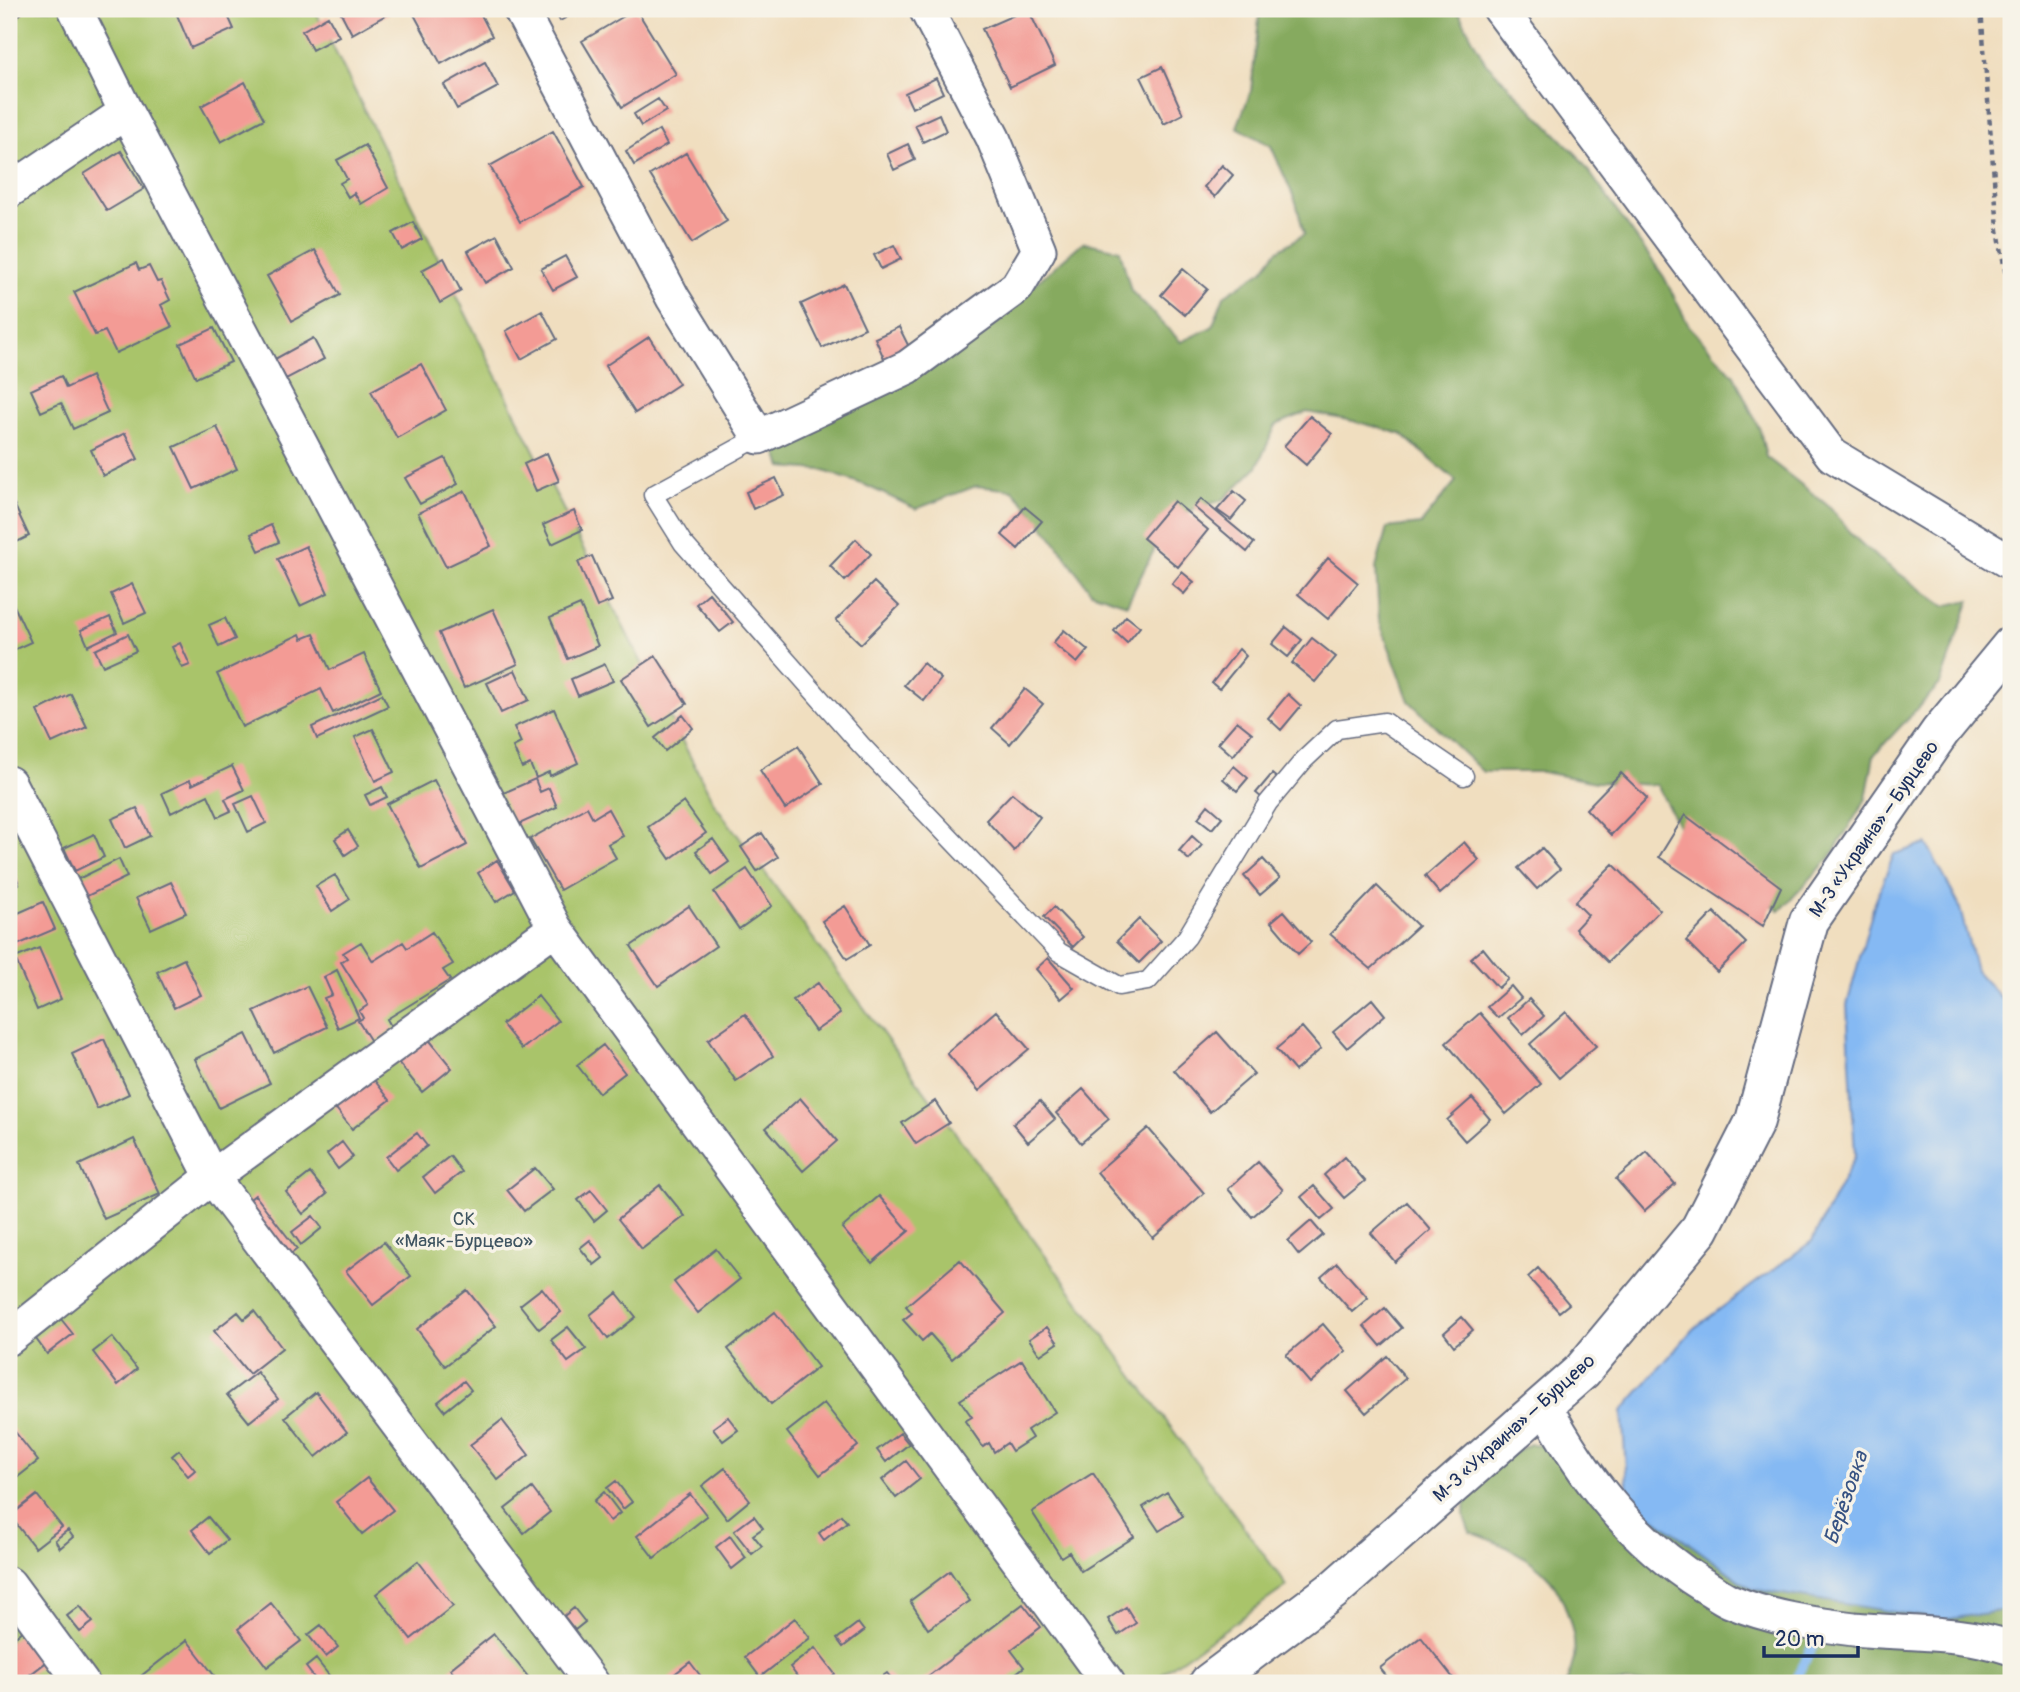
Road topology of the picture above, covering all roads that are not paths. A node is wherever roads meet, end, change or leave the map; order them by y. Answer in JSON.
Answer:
{"nodes":[{"id":1,"x":75,"y":9,"type":"edge"},
{"id":2,"x":520,"y":9,"type":"edge"},
{"id":3,"x":926,"y":9,"type":"edge"},
{"id":4,"x":1500,"y":9,"type":"edge"},
{"id":5,"x":126,"y":112,"type":"junction"},
{"id":6,"x":9,"y":191,"type":"edge"},
{"id":7,"x":759,"y":437,"type":"junction"},
{"id":8,"x":2011,"y":563,"type":"edge"},
{"id":9,"x":2011,"y":646,"type":"edge"},
{"id":10,"x":1464,"y":776,"type":"dead end"},
{"id":11,"x":9,"y":783,"type":"edge"},
{"id":12,"x":555,"y":928,"type":"junction"},
{"id":13,"x":212,"y":1177,"type":"junction"},
{"id":14,"x":9,"y":1338,"type":"edge"},
{"id":15,"x":1544,"y":1404,"type":"junction"},
{"id":16,"x":9,"y":1584,"type":"edge"},
{"id":17,"x":2011,"y":1648,"type":"edge"},
{"id":18,"x":82,"y":1683,"type":"edge"},
{"id":19,"x":592,"y":1683,"type":"edge"},
{"id":20,"x":1108,"y":1683,"type":"edge"},
{"id":21,"x":1209,"y":1683,"type":"edge"}],
"edges":[{"from":1,"to":5,"type":"street"},
{"from":2,"to":7,"type":"street"},
{"from":3,"to":7,"type":"street"},
{"from":4,"to":8,"type":"street"},
{"from":5,"to":6,"type":"street"},
{"from":5,"to":12,"type":"street"},
{"from":7,"to":10,"type":"lane"},
{"from":9,"to":15,"type":"street","name":"М-3 «Украина» – Бурцево"},
{"from":11,"to":13,"type":"street"},
{"from":12,"to":13,"type":"street"},
{"from":12,"to":20,"type":"street"},
{"from":13,"to":14,"type":"street"},
{"from":13,"to":19,"type":"street"},
{"from":15,"to":17,"type":"street"},
{"from":15,"to":21,"type":"street","name":"М-3 «Украина» – Бурцево"},
{"from":16,"to":18,"type":"street"}]}
